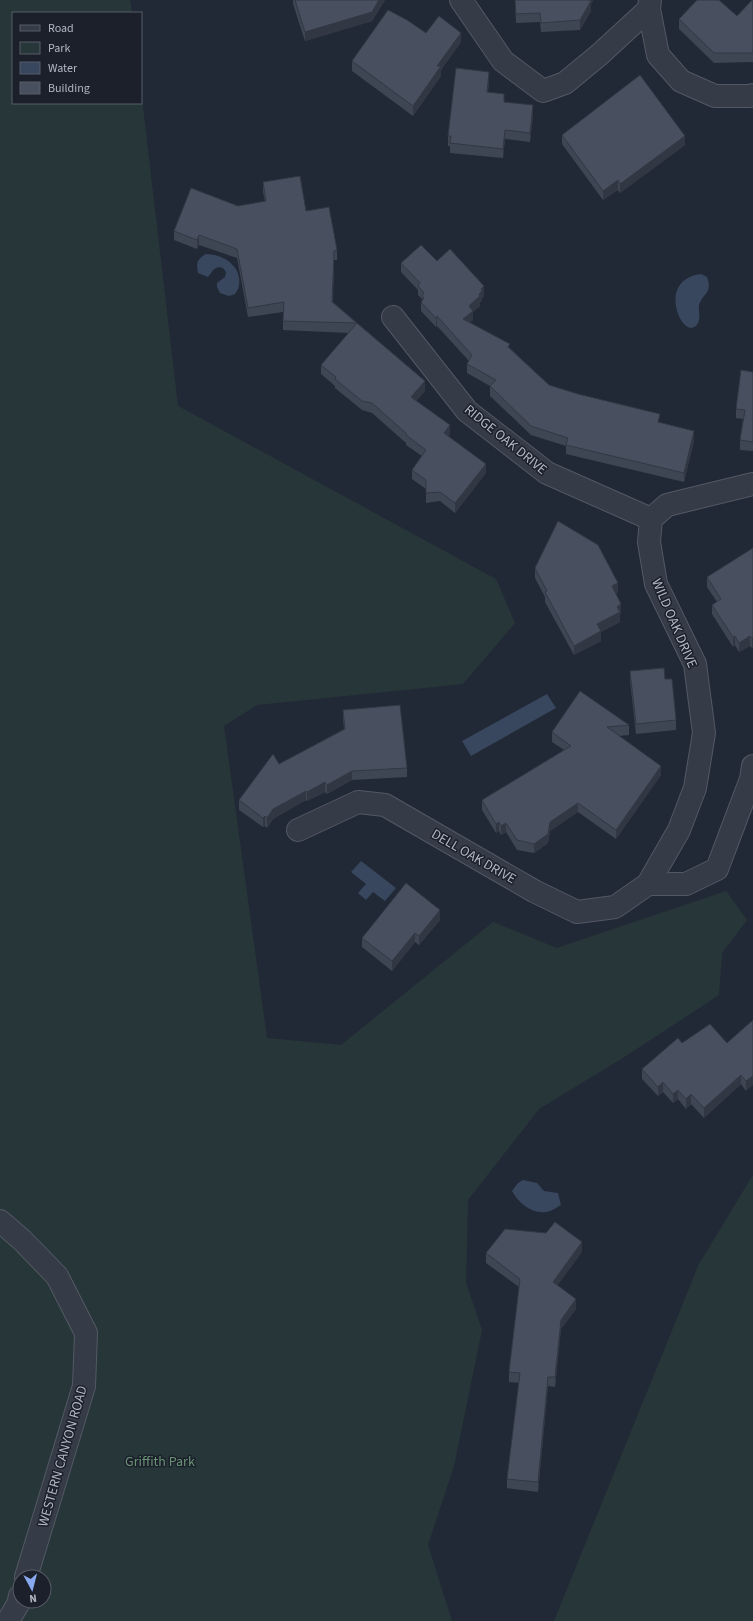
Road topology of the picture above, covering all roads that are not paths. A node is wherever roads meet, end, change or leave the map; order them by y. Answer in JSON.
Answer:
{"nodes":[{"id":1,"x":461,"y":0,"type":"edge"},
{"id":2,"x":649,"y":4,"type":"edge"},
{"id":3,"x":753,"y":95,"type":"edge"},
{"id":4,"x":393,"y":317,"type":"dead end"},
{"id":5,"x":753,"y":484,"type":"edge"},
{"id":6,"x":651,"y":519,"type":"junction"},
{"id":7,"x":753,"y":766,"type":"edge"},
{"id":8,"x":298,"y":830,"type":"dead end"},
{"id":9,"x":648,"y":884,"type":"junction"},
{"id":10,"x":0,"y":1221,"type":"edge"},
{"id":11,"x":28,"y":1569,"type":"edge"},
{"id":12,"x":15,"y":1609,"type":"edge"},
{"id":13,"x":8,"y":1621,"type":"edge"}],
"edges":[{"from":1,"to":2,"type":"street"},
{"from":2,"to":3,"type":"street"},
{"from":4,"to":6,"type":"street","name":"RIDGE OAK DRIVE"},
{"from":5,"to":6,"type":"street"},
{"from":6,"to":9,"type":"street","name":"WILD OAK DRIVE"},
{"from":7,"to":9,"type":"street"},
{"from":8,"to":9,"type":"street","name":"DELL OAK DRIVE"},
{"from":10,"to":11,"type":"street","name":"WESTERN CANYON ROAD"},
{"from":12,"to":13,"type":"street"}]}
